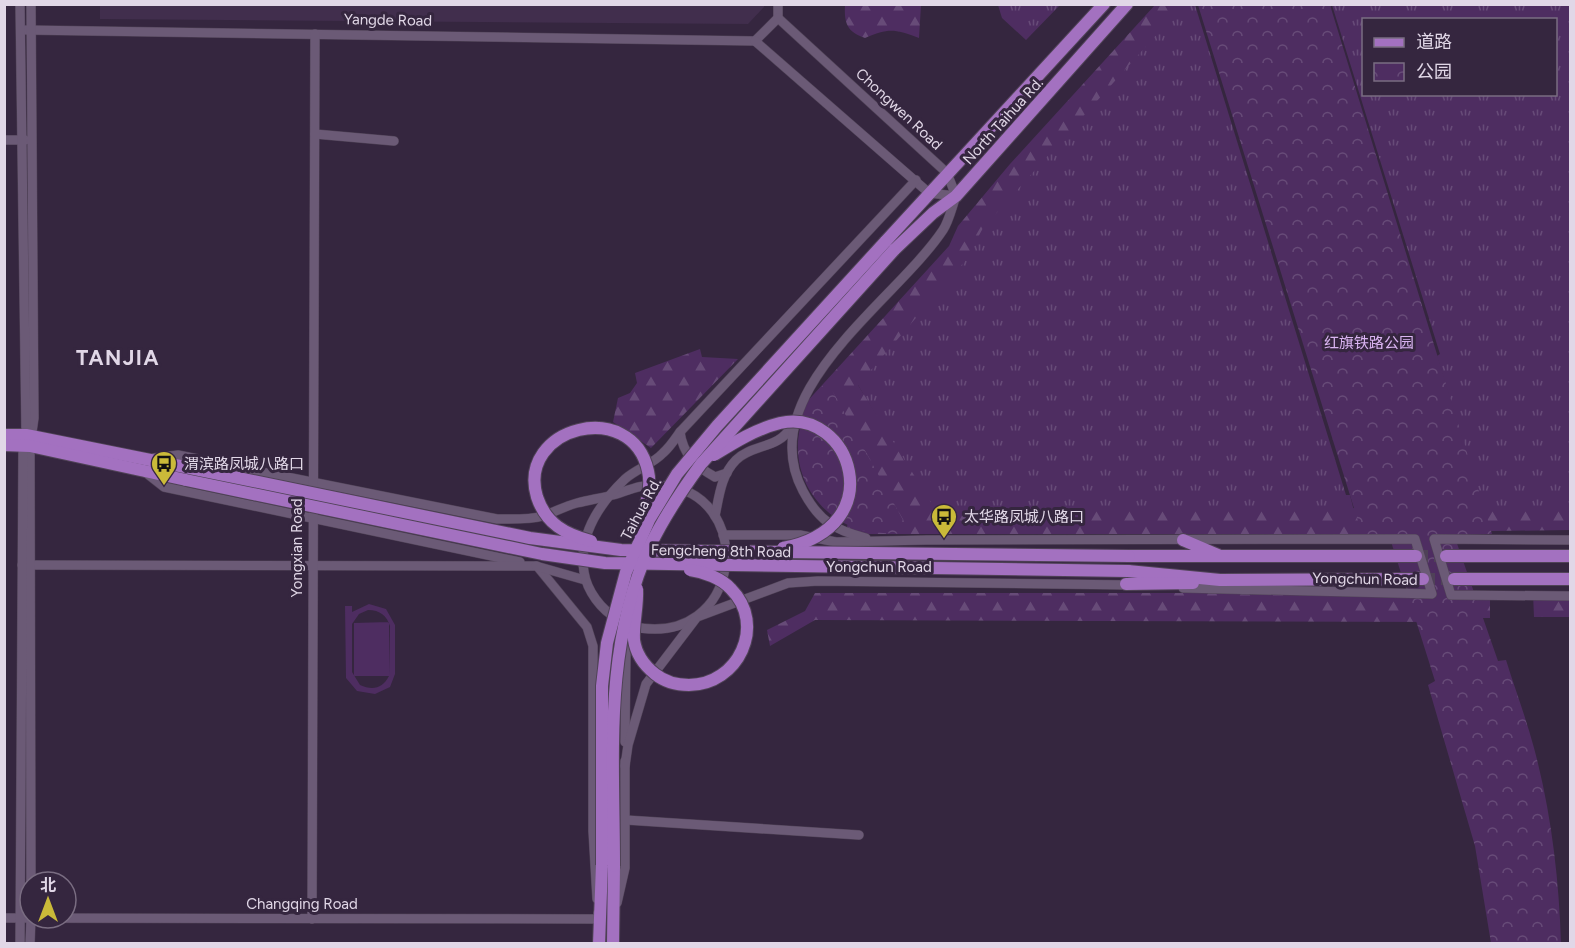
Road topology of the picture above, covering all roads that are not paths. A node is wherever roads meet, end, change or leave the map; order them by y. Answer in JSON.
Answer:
{"nodes":[{"id":1,"x":20,"y":4,"type":"edge"},
{"id":2,"x":31,"y":4,"type":"edge"},
{"id":3,"x":778,"y":4,"type":"edge"},
{"id":4,"x":1104,"y":4,"type":"edge"},
{"id":5,"x":1127,"y":4,"type":"edge"},
{"id":6,"x":778,"y":18,"type":"junction"},
{"id":7,"x":20,"y":30,"type":"junction"},
{"id":8,"x":31,"y":30,"type":"junction"},
{"id":9,"x":315,"y":34,"type":"junction"},
{"id":10,"x":755,"y":40,"type":"junction"},
{"id":11,"x":315,"y":134,"type":"junction"},
{"id":12,"x":4,"y":140,"type":"edge"},
{"id":13,"x":20,"y":140,"type":"junction"},
{"id":14,"x":31,"y":140,"type":"junction"},
{"id":15,"x":394,"y":141,"type":"dead end"},
{"id":16,"x":947,"y":173,"type":"junction"},
{"id":17,"x":916,"y":180,"type":"junction"},
{"id":18,"x":929,"y":193,"type":"junction"},
{"id":19,"x":956,"y":196,"type":"junction"},
{"id":20,"x":889,"y":246,"type":"junction"},
{"id":21,"x":800,"y":410,"type":"junction"},
{"id":22,"x":680,"y":432,"type":"junction"},
{"id":23,"x":4,"y":435,"type":"edge"},
{"id":24,"x":28,"y":441,"type":"junction"},
{"id":25,"x":4,"y":446,"type":"edge"},
{"id":26,"x":700,"y":464,"type":"junction"},
{"id":27,"x":146,"y":465,"type":"junction"},
{"id":28,"x":728,"y":473,"type":"junction"},
{"id":29,"x":313,"y":483,"type":"junction"},
{"id":30,"x":612,"y":495,"type":"junction"},
{"id":31,"x":474,"y":515,"type":"junction"},
{"id":32,"x":715,"y":516,"type":"junction"},
{"id":33,"x":311,"y":518,"type":"junction"},
{"id":34,"x":723,"y":535,"type":"junction"},
{"id":35,"x":927,"y":540,"type":"junction"},
{"id":36,"x":1183,"y":540,"type":"junction"},
{"id":37,"x":1570,"y":540,"type":"edge"},
{"id":38,"x":880,"y":542,"type":"junction"},
{"id":39,"x":459,"y":548,"type":"junction"},
{"id":40,"x":621,"y":550,"type":"junction"},
{"id":41,"x":756,"y":553,"type":"junction"},
{"id":42,"x":1130,"y":556,"type":"joint"},
{"id":43,"x":1221,"y":556,"type":"junction"},
{"id":44,"x":1416,"y":556,"type":"tunnel mouth"},
{"id":45,"x":1446,"y":556,"type":"tunnel mouth"},
{"id":46,"x":1570,"y":556,"type":"edge"},
{"id":47,"x":27,"y":565,"type":"junction"},
{"id":48,"x":668,"y":565,"type":"junction"},
{"id":49,"x":312,"y":566,"type":"junction"},
{"id":50,"x":537,"y":566,"type":"junction"},
{"id":51,"x":1128,"y":571,"type":"joint"},
{"id":52,"x":636,"y":579,"type":"junction"},
{"id":53,"x":1423,"y":579,"type":"tunnel mouth"},
{"id":54,"x":1454,"y":579,"type":"tunnel mouth"},
{"id":55,"x":1570,"y":579,"type":"edge"},
{"id":56,"x":585,"y":580,"type":"junction"},
{"id":57,"x":1220,"y":580,"type":"junction"},
{"id":58,"x":924,"y":582,"type":"junction"},
{"id":59,"x":1126,"y":584,"type":"junction"},
{"id":60,"x":619,"y":594,"type":"junction"},
{"id":61,"x":1570,"y":596,"type":"edge"},
{"id":62,"x":697,"y":617,"type":"junction"},
{"id":63,"x":631,"y":626,"type":"junction"},
{"id":64,"x":625,"y":766,"type":"junction"},
{"id":65,"x":626,"y":820,"type":"junction"},
{"id":66,"x":860,"y":835,"type":"dead end"},
{"id":67,"x":608,"y":866,"type":"junction"},
{"id":68,"x":21,"y":870,"type":"edge"},
{"id":69,"x":31,"y":870,"type":"edge"},
{"id":70,"x":78,"y":918,"type":"edge"},
{"id":71,"x":312,"y":919,"type":"junction"},
{"id":72,"x":599,"y":919,"type":"junction"},
{"id":73,"x":613,"y":920,"type":"junction"},
{"id":74,"x":599,"y":944,"type":"edge"},
{"id":75,"x":613,"y":944,"type":"edge"}],
"edges":[{"from":1,"to":7,"type":"street"},
{"from":2,"to":8,"type":"street"},
{"from":3,"to":6,"type":"street"},
{"from":4,"to":16,"type":"main road","name":"North Taihua Rd."},
{"from":5,"to":19,"type":"main road","name":"North Taihua Rd."},
{"from":6,"to":10,"type":"street"},
{"from":6,"to":16,"type":"street","name":"Chongwen Road"},
{"from":7,"to":8,"type":"street","name":"Yangde Road"},
{"from":7,"to":13,"type":"street"},
{"from":8,"to":9,"type":"street","name":"Yangde Road"},
{"from":8,"to":14,"type":"street"},
{"from":9,"to":10,"type":"street","name":"Yangde Road"},
{"from":9,"to":11,"type":"street","name":"Yongxian Road"},
{"from":10,"to":17,"type":"street"},
{"from":11,"to":15,"type":"street"},
{"from":11,"to":29,"type":"street","name":"Yongxian Road"},
{"from":12,"to":13,"type":"street"},
{"from":13,"to":14,"type":"street"},
{"from":13,"to":24,"type":"street"},
{"from":14,"to":24,"type":"street"},
{"from":16,"to":18,"type":"main road","name":"North Taihua Rd."},
{"from":16,"to":19,"type":"street","name":"Chongwen Road"},
{"from":17,"to":18,"type":"street"},
{"from":17,"to":22,"type":"street"},
{"from":18,"to":19,"type":"street"},
{"from":18,"to":20,"type":"main road","name":"North Taihua Rd."},
{"from":19,"to":20,"type":"main road","name":"North Taihua Rd."},
{"from":19,"to":21,"type":"street"},
{"from":20,"to":26,"type":"main road","name":"Taihua Rd.","bridge":true},
{"from":20,"to":60,"type":"main road","name":"Taihua Rd.","bridge":true},
{"from":21,"to":28,"type":"street"},
{"from":21,"to":38,"type":"street"},
{"from":22,"to":28,"type":"street"},
{"from":22,"to":30,"type":"street"},
{"from":23,"to":24,"type":"main road","name":"Fengcheng 8th Road"},
{"from":24,"to":25,"type":"main road","name":"Fengcheng 8th Road"},
{"from":24,"to":27,"type":"main road","name":"Fengcheng 8th Road"},
{"from":24,"to":47,"type":"street"},
{"from":26,"to":41,"type":"main road","bridge":true},
{"from":26,"to":52,"type":"main road","name":"Taihua Rd.","bridge":true},
{"from":27,"to":29,"type":"street","name":"Fengcheng 8th Road"},
{"from":27,"to":33,"type":"street","name":"Fengcheng 8th Road"},
{"from":27,"to":40,"type":"main road","name":"Fengcheng 8th Road","bridge":true},
{"from":27,"to":48,"type":"main road","name":"Fengcheng 8th Road","bridge":true},
{"from":28,"to":32,"type":"street"},
{"from":29,"to":31,"type":"street","name":"Fengcheng 8th Road"},
{"from":29,"to":33,"type":"street","name":"Yongxian Road"},
{"from":30,"to":31,"type":"street","name":"Fengcheng 8th Road"},
{"from":30,"to":32,"type":"street"},
{"from":30,"to":56,"type":"street"},
{"from":31,"to":39,"type":"street"},
{"from":32,"to":34,"type":"street"},
{"from":33,"to":39,"type":"street","name":"Fengcheng 8th Road"},
{"from":33,"to":49,"type":"street","name":"Yongxian Road"},
{"from":34,"to":38,"type":"street","name":"Yongchun Road"},
{"from":34,"to":62,"type":"street"},
{"from":35,"to":36,"type":"street","name":"Yongchun Road"},
{"from":35,"to":38,"type":"street","name":"Yongchun Road"},
{"from":35,"to":58,"type":"street"},
{"from":36,"to":43,"type":"main road"},
{"from":36,"to":59,"type":"street","name":"Yongchun Road"},
{"from":37,"to":61,"type":"street"},
{"from":39,"to":50,"type":"street","name":"Fengcheng 8th Road"},
{"from":40,"to":41,"type":"main road","name":"Fengcheng 8th Road","bridge":true},
{"from":40,"to":60,"type":"main road","bridge":true},
{"from":41,"to":42,"type":"main road","name":"Fengcheng 8th Road","bridge":true},
{"from":42,"to":43,"type":"main road","name":"Yongchun Road"},
{"from":43,"to":44,"type":"main road","name":"Yongchun Road"},
{"from":45,"to":46,"type":"main road"},
{"from":47,"to":49,"type":"street"},
{"from":47,"to":68,"type":"street"},
{"from":47,"to":69,"type":"street"},
{"from":48,"to":51,"type":"main road","name":"Fengcheng 8th Road","bridge":true},
{"from":48,"to":52,"type":"main road","bridge":true},
{"from":49,"to":50,"type":"street"},
{"from":49,"to":71,"type":"street","name":"Yongxian Road"},
{"from":50,"to":56,"type":"street","name":"Fengcheng 8th Road"},
{"from":50,"to":72,"type":"street"},
{"from":51,"to":57,"type":"main road","name":"Yongchun Road"},
{"from":52,"to":67,"type":"main road","name":"Taihua Rd.","bridge":true},
{"from":53,"to":57,"type":"main road","name":"Yongchun Road"},
{"from":54,"to":55,"type":"main road"},
{"from":56,"to":63,"type":"street"},
{"from":57,"to":59,"type":"main road"},
{"from":58,"to":59,"type":"street","name":"Yongchun Road"},
{"from":58,"to":62,"type":"street","name":"Yongchun Road"},
{"from":60,"to":67,"type":"main road","name":"Taihua Rd.","bridge":true},
{"from":62,"to":63,"type":"street"},
{"from":62,"to":64,"type":"street"},
{"from":63,"to":64,"type":"street"},
{"from":64,"to":65,"type":"street"},
{"from":65,"to":66,"type":"street"},
{"from":65,"to":73,"type":"street"},
{"from":67,"to":72,"type":"main road"},
{"from":67,"to":73,"type":"main road"},
{"from":70,"to":71,"type":"street","name":"Changqing Road"},
{"from":71,"to":72,"type":"street","name":"Changqing Road"},
{"from":72,"to":74,"type":"main road"},
{"from":73,"to":75,"type":"main road"}]}
